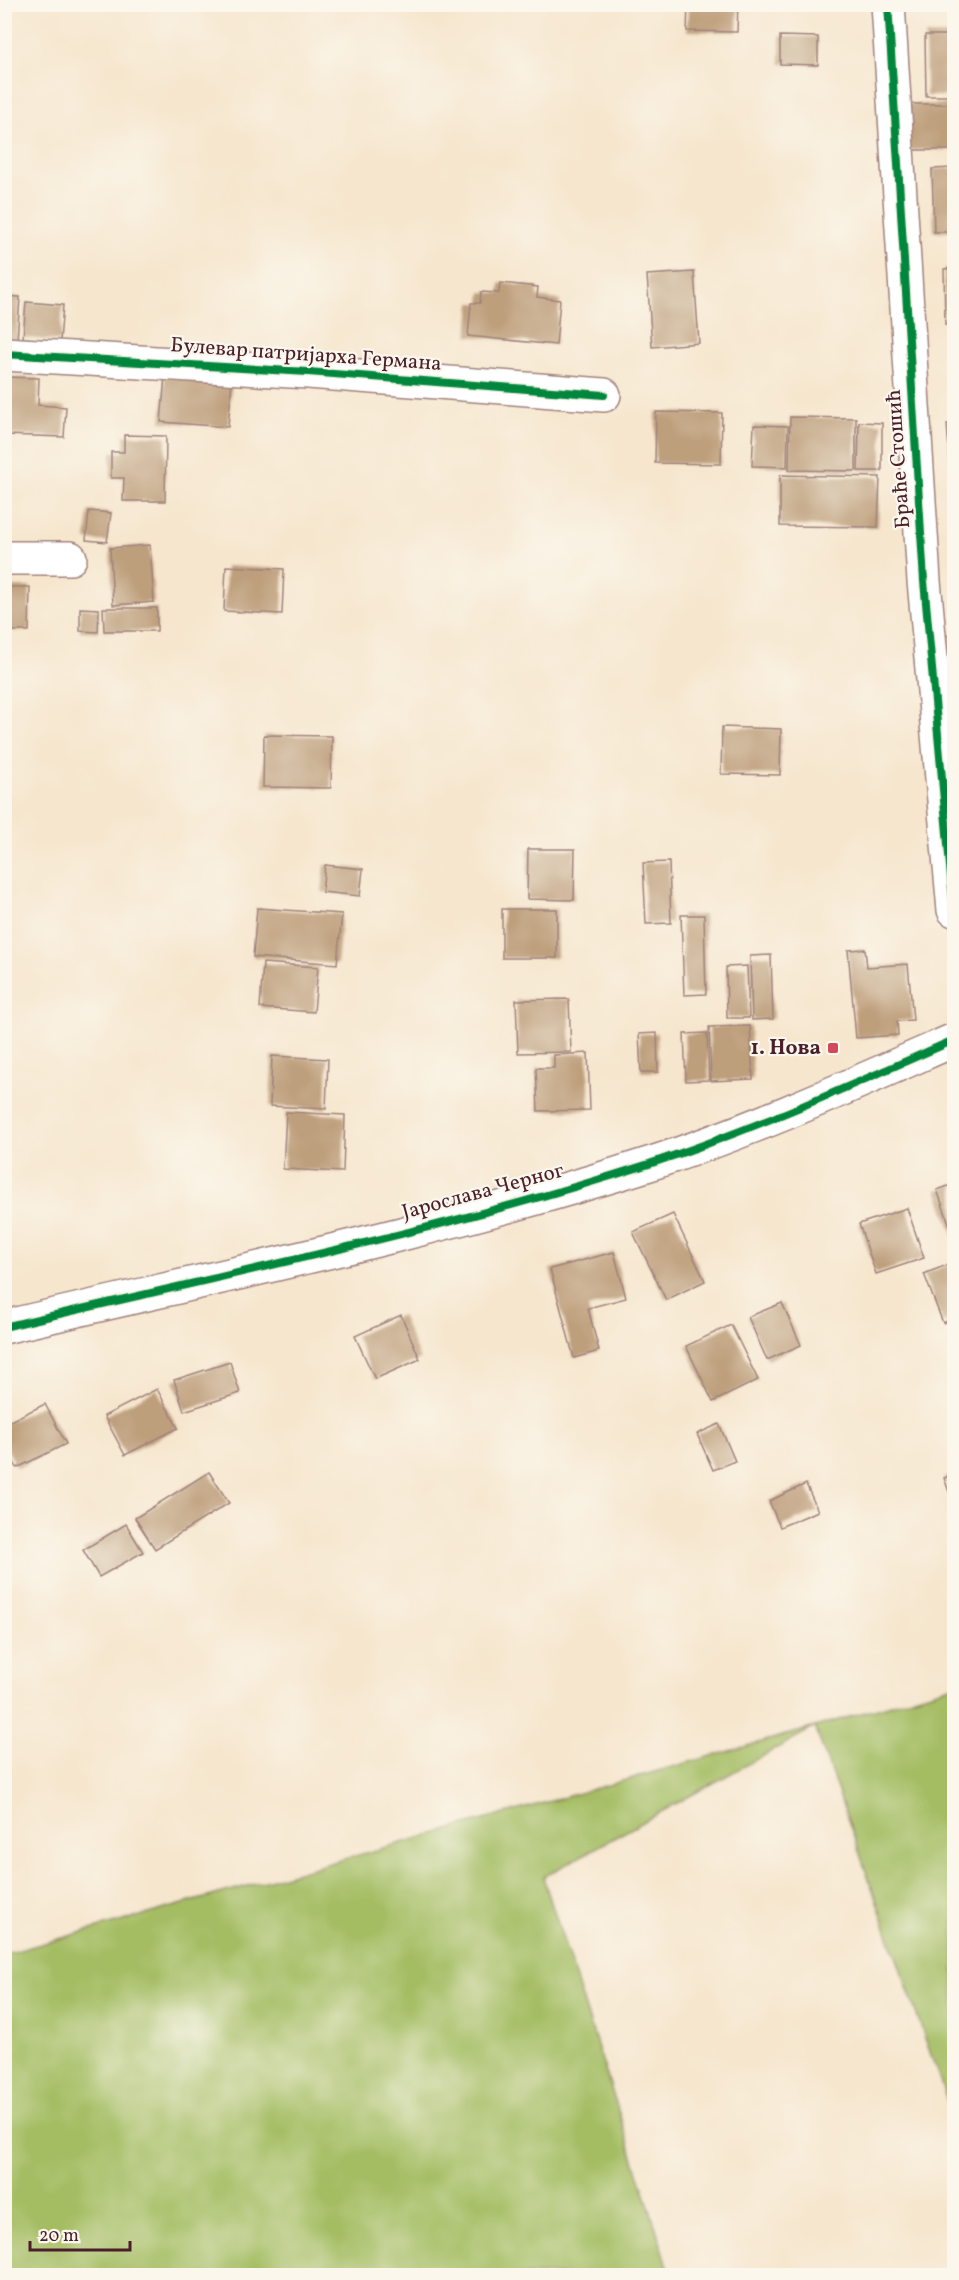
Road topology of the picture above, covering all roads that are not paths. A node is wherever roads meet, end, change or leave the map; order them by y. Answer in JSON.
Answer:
{"nodes":[{"id":1,"x":888,"y":4,"type":"edge"},
{"id":2,"x":4,"y":354,"type":"edge"},
{"id":3,"x":604,"y":395,"type":"dead end"},
{"id":4,"x":4,"y":558,"type":"edge"},
{"id":5,"x":70,"y":558,"type":"dead end"},
{"id":6,"x":954,"y":910,"type":"edge"},
{"id":7,"x":954,"y":1040,"type":"edge"},
{"id":8,"x":4,"y":1327,"type":"edge"}],
"edges":[{"from":1,"to":6,"type":"street","name":"Браће Стошић"},
{"from":2,"to":3,"type":"street","name":"Булевар патријарха Германа"},
{"from":4,"to":5,"type":"street"},
{"from":7,"to":8,"type":"street","name":"Јарослава Черног"}]}
